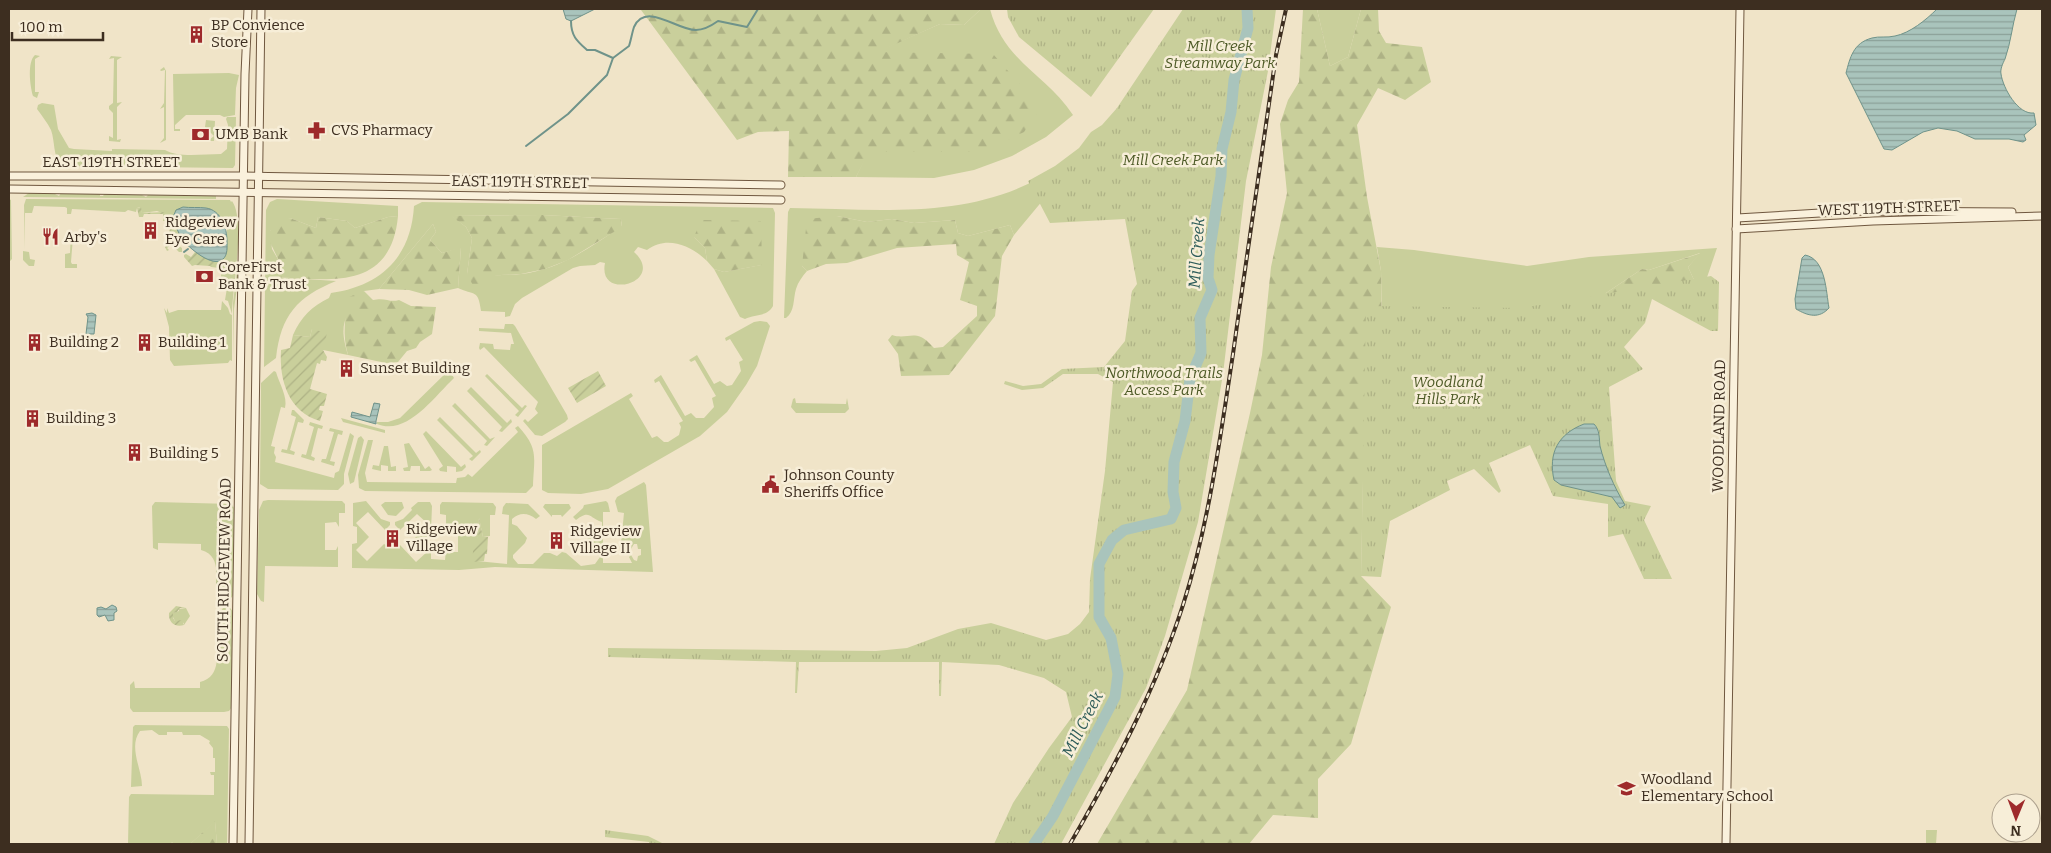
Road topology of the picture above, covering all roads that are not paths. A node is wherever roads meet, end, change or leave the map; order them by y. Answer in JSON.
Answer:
{"nodes":[{"id":1,"x":248,"y":9,"type":"edge"},
{"id":2,"x":261,"y":9,"type":"edge"},
{"id":3,"x":1740,"y":9,"type":"edge"},
{"id":4,"x":9,"y":176,"type":"edge"},
{"id":5,"x":244,"y":176,"type":"junction"},
{"id":6,"x":259,"y":176,"type":"junction"},
{"id":7,"x":781,"y":185,"type":"dead end"},
{"id":8,"x":9,"y":189,"type":"edge"},
{"id":9,"x":243,"y":191,"type":"junction"},
{"id":10,"x":259,"y":191,"type":"junction"},
{"id":11,"x":782,"y":200,"type":"dead end"},
{"id":12,"x":2042,"y":214,"type":"edge"},
{"id":13,"x":1737,"y":218,"type":"junction"},
{"id":14,"x":1736,"y":229,"type":"junction"},
{"id":15,"x":233,"y":844,"type":"edge"},
{"id":16,"x":249,"y":844,"type":"edge"},
{"id":17,"x":1726,"y":844,"type":"edge"}],
"edges":[{"from":1,"to":5,"type":"main road","name":"SOUTH RIDGEVIEW ROAD"},
{"from":2,"to":6,"type":"main road","name":"SOUTH RIDGEVIEW ROAD"},
{"from":3,"to":13,"type":"main road","name":"WOODLAND ROAD"},
{"from":4,"to":5,"type":"main road","name":"EAST 119TH STREET"},
{"from":5,"to":6,"type":"main road"},
{"from":5,"to":9,"type":"main road","name":"SOUTH RIDGEVIEW ROAD"},
{"from":6,"to":7,"type":"main road","name":"EAST 119TH STREET"},
{"from":6,"to":10,"type":"main road","name":"SOUTH RIDGEVIEW ROAD"},
{"from":8,"to":9,"type":"main road","name":"EAST 119TH STREET"},
{"from":9,"to":10,"type":"main road"},
{"from":9,"to":15,"type":"main road","name":"SOUTH RIDGEVIEW ROAD"},
{"from":10,"to":11,"type":"main road","name":"EAST 119TH STREET"},
{"from":10,"to":16,"type":"main road","name":"SOUTH RIDGEVIEW ROAD"},
{"from":12,"to":13,"type":"main road","name":"WEST 119TH STREET"},
{"from":12,"to":14,"type":"main road","name":"WEST 119TH STREET"},
{"from":13,"to":14,"type":"main road","name":"WOODLAND ROAD"},
{"from":14,"to":17,"type":"main road","name":"WOODLAND ROAD"}]}
